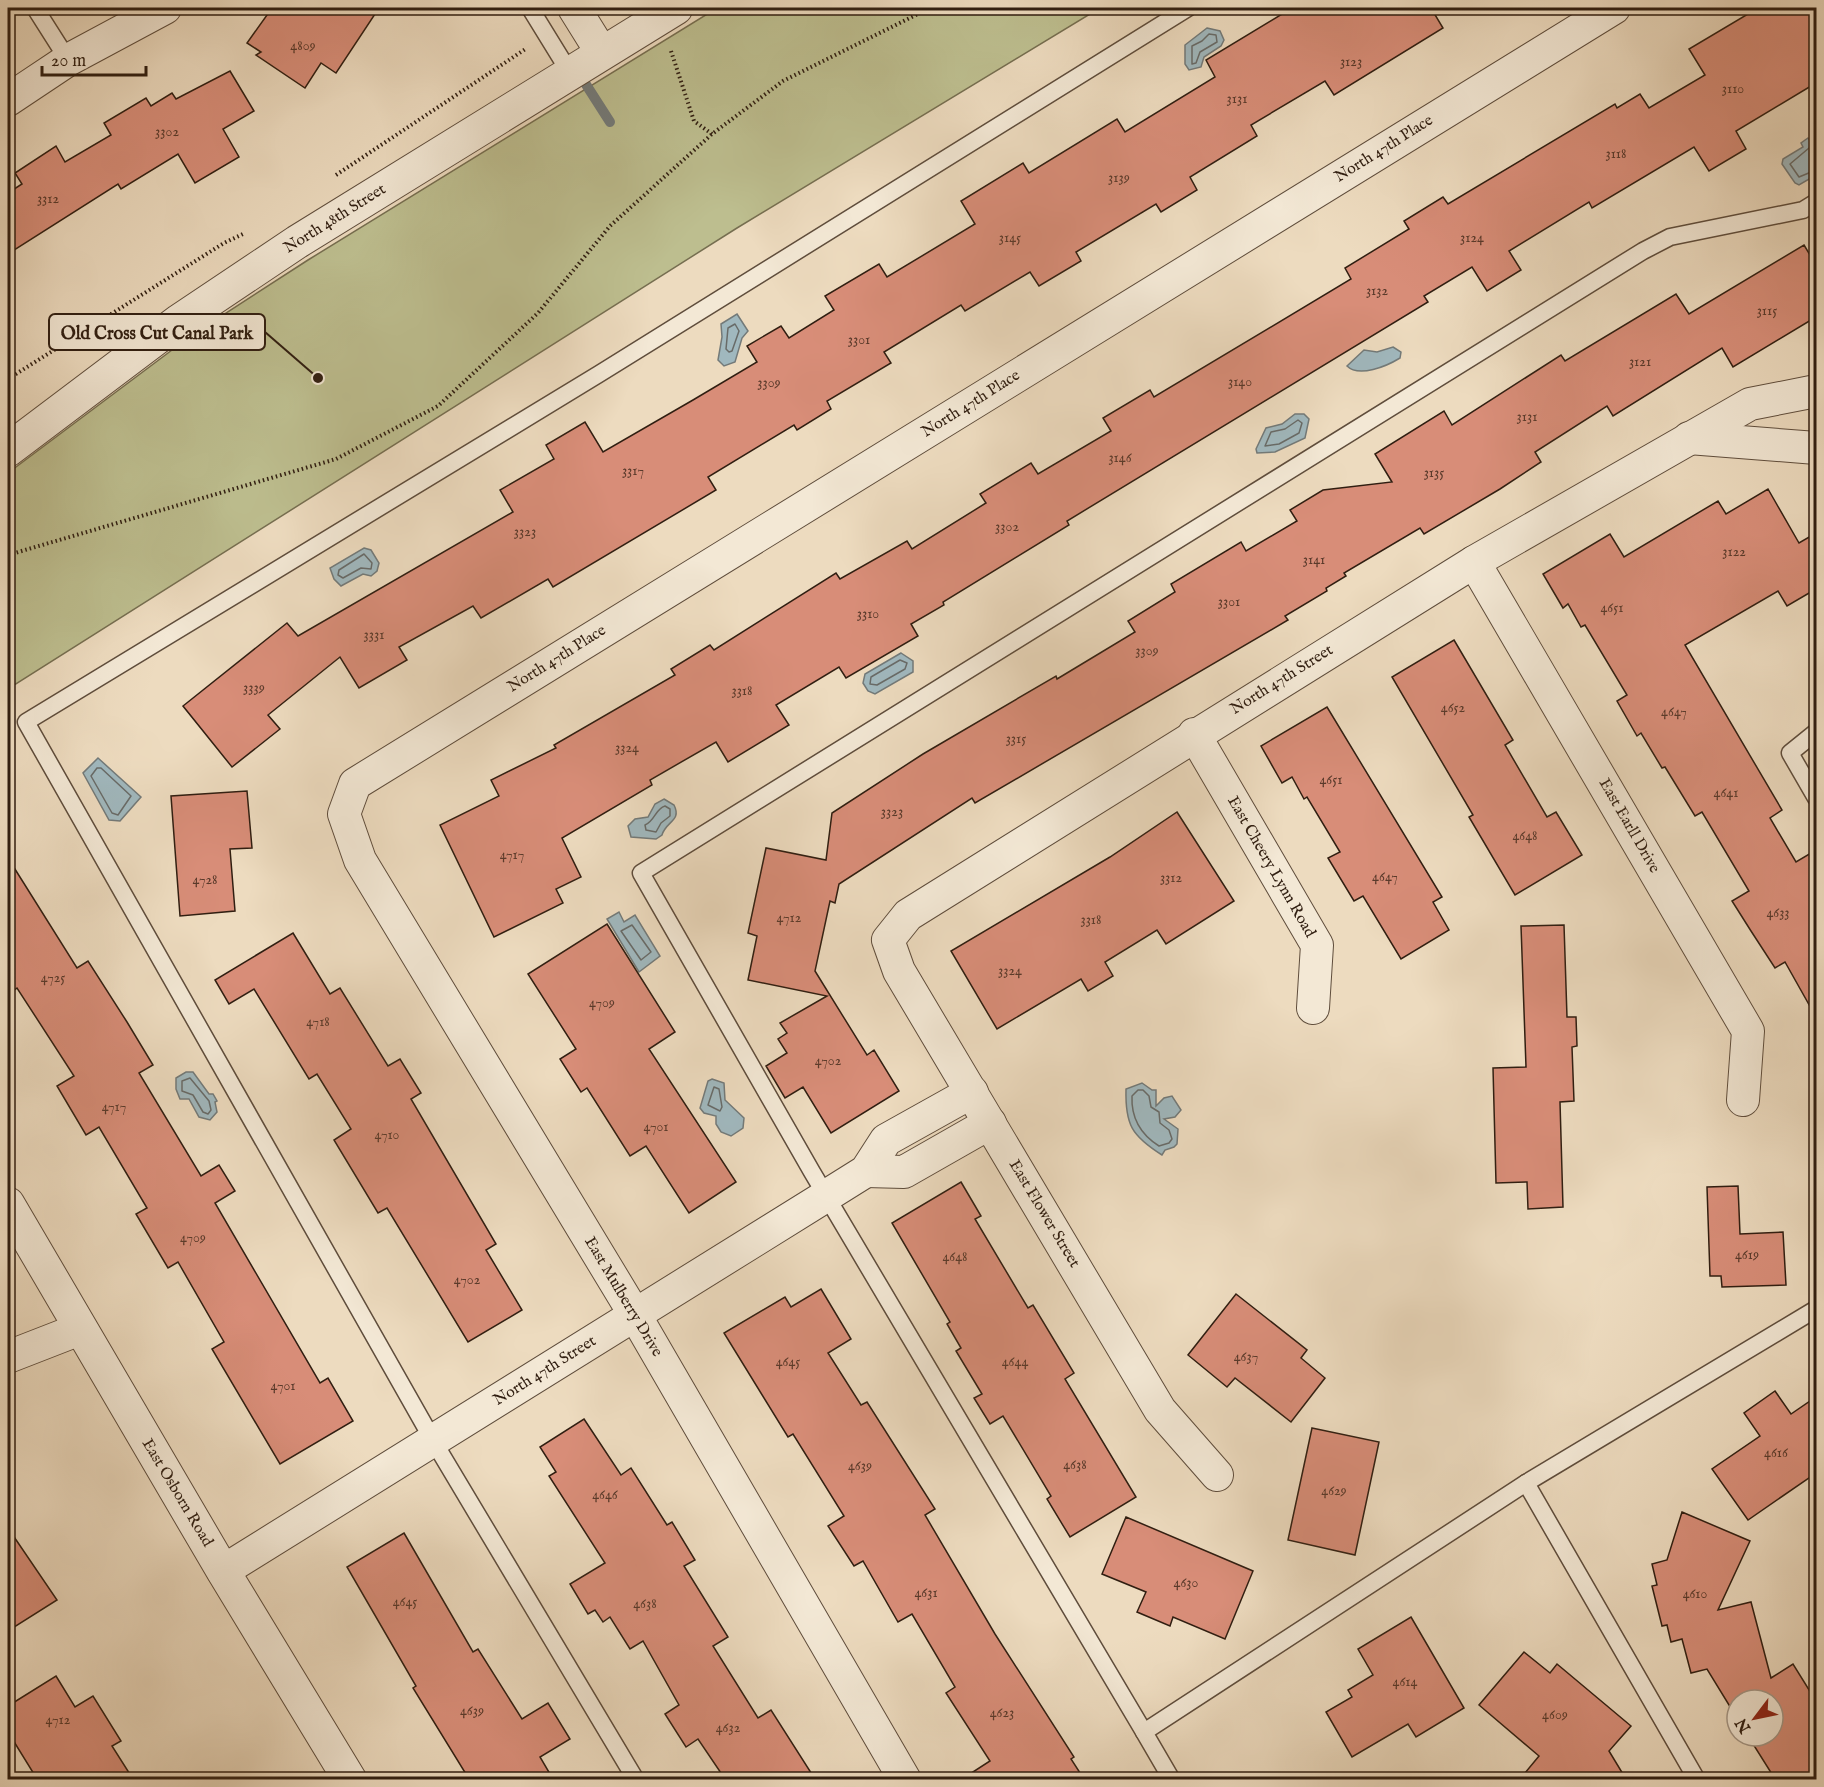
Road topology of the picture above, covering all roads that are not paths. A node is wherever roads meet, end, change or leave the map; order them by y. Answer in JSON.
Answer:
{"nodes":[{"id":1,"x":35,"y":8,"type":"edge"},
{"id":2,"x":165,"y":8,"type":"edge"},
{"id":3,"x":530,"y":8,"type":"edge"},
{"id":4,"x":574,"y":8,"type":"edge"},
{"id":5,"x":1188,"y":8,"type":"edge"},
{"id":6,"x":1614,"y":8,"type":"edge"},
{"id":7,"x":665,"y":14,"type":"edge"},
{"id":8,"x":602,"y":53,"type":"junction"},
{"id":9,"x":68,"y":60,"type":"junction"},
{"id":10,"x":570,"y":73,"type":"junction"},
{"id":11,"x":8,"y":100,"type":"edge"},
{"id":12,"x":1816,"y":202,"type":"edge"},
{"id":13,"x":1816,"y":391,"type":"edge"},
{"id":14,"x":1689,"y":438,"type":"junction"},
{"id":15,"x":1816,"y":448,"type":"edge"},
{"id":16,"x":8,"y":450,"type":"edge"},
{"id":17,"x":1474,"y":562,"type":"junction"},
{"id":18,"x":1816,"y":732,"type":"edge"},
{"id":19,"x":1194,"y":735,"type":"junction"},
{"id":20,"x":1816,"y":798,"type":"edge"},
{"id":21,"x":344,"y":814,"type":"joint"},
{"id":22,"x":888,"y":940,"type":"joint"},
{"id":23,"x":1313,"y":1008,"type":"dead end"},
{"id":24,"x":972,"y":1092,"type":"junction"},
{"id":25,"x":1743,"y":1101,"type":"dead end"},
{"id":26,"x":990,"y":1123,"type":"junction"},
{"id":27,"x":866,"y":1171,"type":"junction"},
{"id":28,"x":826,"y":1196,"type":"junction"},
{"id":29,"x":8,"y":1204,"type":"edge"},
{"id":30,"x":1816,"y":1309,"type":"edge"},
{"id":31,"x":634,"y":1315,"type":"junction"},
{"id":32,"x":80,"y":1329,"type":"junction"},
{"id":33,"x":8,"y":1357,"type":"edge"},
{"id":34,"x":434,"y":1442,"type":"junction"},
{"id":35,"x":1217,"y":1475,"type":"dead end"},
{"id":36,"x":1526,"y":1483,"type":"junction"},
{"id":37,"x":223,"y":1571,"type":"junction"},
{"id":38,"x":1144,"y":1732,"type":"junction"},
{"id":39,"x":350,"y":1779,"type":"edge"},
{"id":40,"x":636,"y":1779,"type":"edge"},
{"id":41,"x":905,"y":1779,"type":"edge"},
{"id":42,"x":1172,"y":1779,"type":"edge"},
{"id":43,"x":1697,"y":1779,"type":"edge"}],
"edges":[{"from":1,"to":9,"type":"lane"},
{"from":2,"to":9,"type":"street"},
{"from":3,"to":10,"type":"lane"},
{"from":4,"to":8,"type":"street"},
{"from":5,"to":34,"type":"lane"},
{"from":6,"to":21,"type":"street","name":"North 47th Place"},
{"from":7,"to":8,"type":"street","name":"North 48th Street"},
{"from":8,"to":10,"type":"street","name":"North 48th Street"},
{"from":9,"to":11,"type":"street"},
{"from":10,"to":16,"type":"street","name":"North 48th Street"},
{"from":12,"to":28,"type":"lane"},
{"from":13,"to":14,"type":"street","name":"North 47th Street"},
{"from":14,"to":15,"type":"street"},
{"from":14,"to":17,"type":"street","name":"North 47th Street"},
{"from":17,"to":19,"type":"street","name":"North 47th Street"},
{"from":17,"to":25,"type":"street","name":"East Earll Drive"},
{"from":18,"to":20,"type":"lane"},
{"from":19,"to":22,"type":"street","name":"North 47th Street"},
{"from":19,"to":23,"type":"street","name":"East Cheery Lynn Road"},
{"from":21,"to":31,"type":"street","name":"East Mulberry Drive"},
{"from":22,"to":24,"type":"street","name":"East Flower Street"},
{"from":24,"to":26,"type":"street","name":"East Flower Street"},
{"from":24,"to":27,"type":"street","name":"North 47th Street"},
{"from":26,"to":27,"type":"street"},
{"from":26,"to":35,"type":"street","name":"East Flower Street"},
{"from":27,"to":28,"type":"street","name":"North 47th Street"},
{"from":28,"to":31,"type":"street","name":"North 47th Street"},
{"from":28,"to":38,"type":"lane"},
{"from":29,"to":32,"type":"street","name":"East Osborn Road"},
{"from":30,"to":36,"type":"lane"},
{"from":31,"to":34,"type":"street","name":"North 47th Street"},
{"from":31,"to":41,"type":"street","name":"East Mulberry Drive"},
{"from":32,"to":33,"type":"street"},
{"from":32,"to":37,"type":"street","name":"East Osborn Road"},
{"from":34,"to":37,"type":"street","name":"North 47th Street"},
{"from":34,"to":40,"type":"lane"},
{"from":36,"to":38,"type":"lane"},
{"from":36,"to":43,"type":"lane"},
{"from":37,"to":39,"type":"street","name":"East Osborn Road"},
{"from":38,"to":42,"type":"lane"}]}
